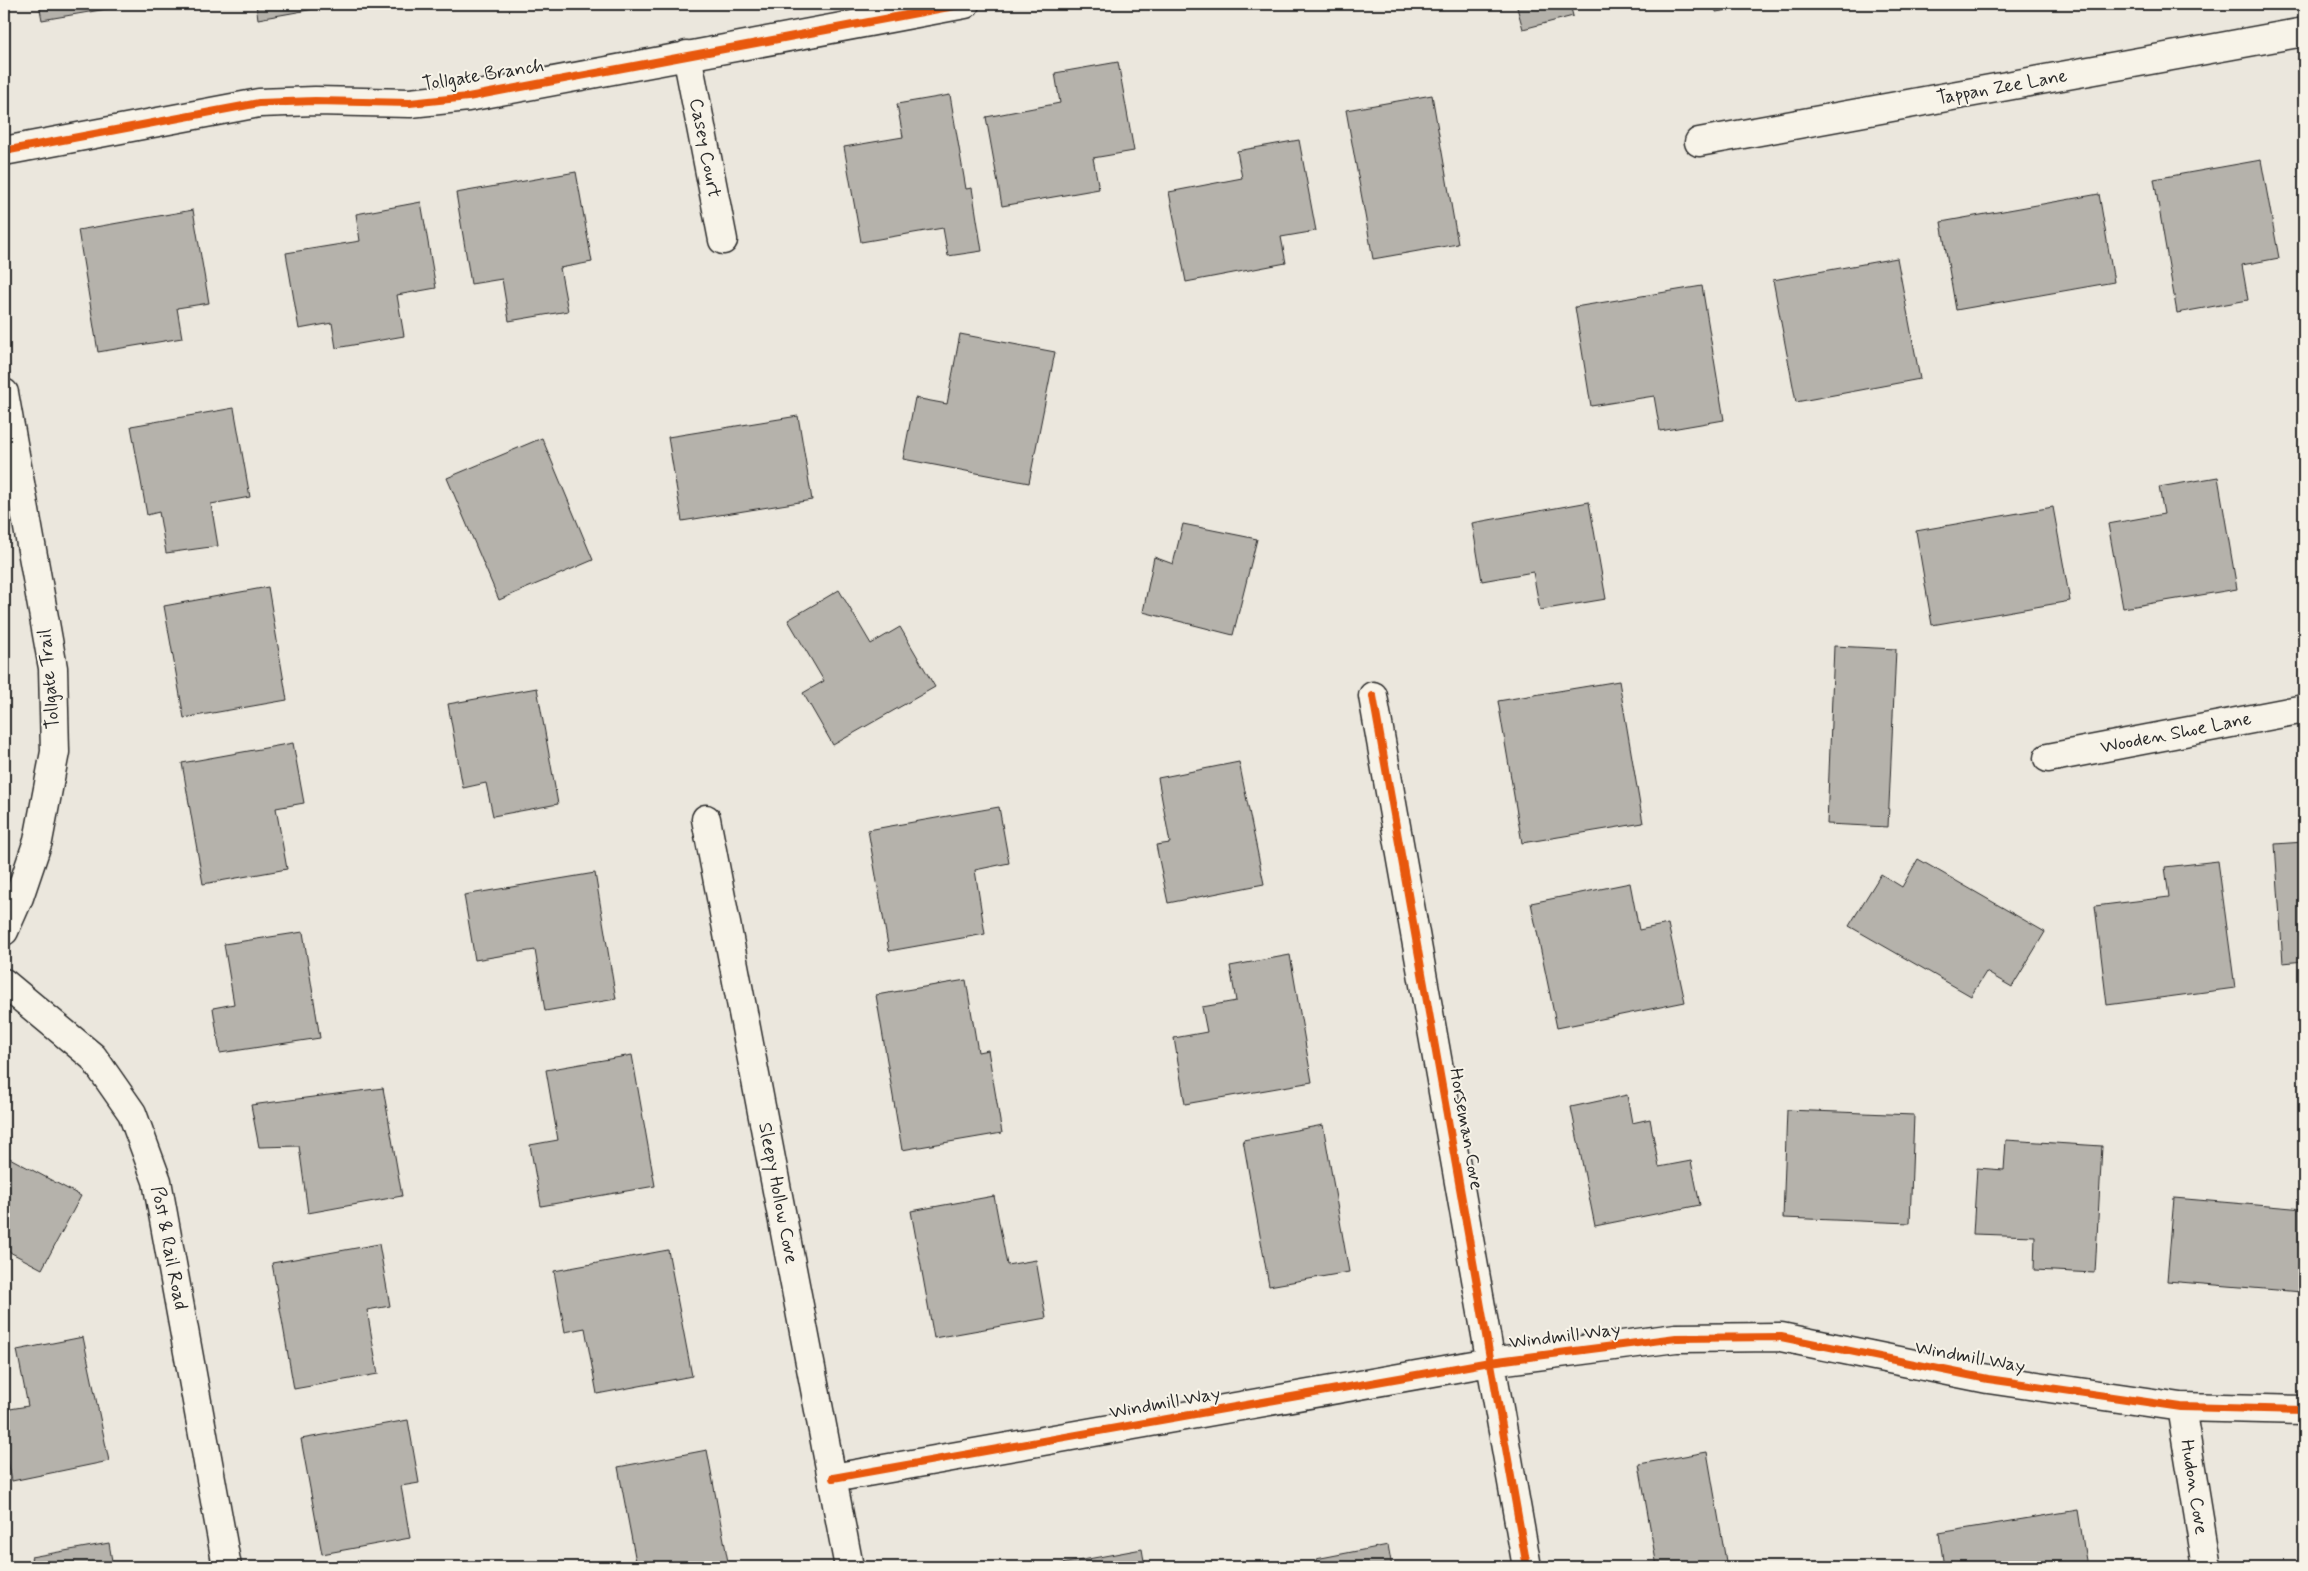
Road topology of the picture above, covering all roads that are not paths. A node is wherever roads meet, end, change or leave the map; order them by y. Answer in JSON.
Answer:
{"nodes":[{"id":1,"x":965,"y":4,"type":"edge"},
{"id":2,"x":2304,"y":32,"type":"edge"},
{"id":3,"x":688,"y":55,"type":"junction"},
{"id":4,"x":1699,"y":142,"type":"dead end"},
{"id":5,"x":4,"y":151,"type":"edge"},
{"id":6,"x":722,"y":240,"type":"dead end"},
{"id":7,"x":4,"y":393,"type":"edge"},
{"id":8,"x":1373,"y":696,"type":"dead end"},
{"id":9,"x":2304,"y":709,"type":"edge"},
{"id":10,"x":2048,"y":758,"type":"dead end"},
{"id":11,"x":706,"y":819,"type":"dead end"},
{"id":12,"x":4,"y":931,"type":"edge"},
{"id":13,"x":4,"y":982,"type":"edge"},
{"id":14,"x":1490,"y":1362,"type":"junction"},
{"id":15,"x":2181,"y":1407,"type":"junction"},
{"id":16,"x":2304,"y":1410,"type":"edge"},
{"id":17,"x":833,"y":1478,"type":"junction"},
{"id":18,"x":227,"y":1567,"type":"edge"},
{"id":19,"x":849,"y":1567,"type":"edge"},
{"id":20,"x":1527,"y":1567,"type":"edge"},
{"id":21,"x":2207,"y":1567,"type":"edge"}],
"edges":[{"from":1,"to":3,"type":"street","name":"Tollgate Branch"},
{"from":2,"to":4,"type":"street","name":"Tappan Zee Lane"},
{"from":3,"to":5,"type":"street","name":"Tollgate Branch"},
{"from":3,"to":6,"type":"street","name":"Casey Court"},
{"from":7,"to":12,"type":"street","name":"Tollgate Trail"},
{"from":8,"to":14,"type":"street","name":"Horseman Cove"},
{"from":9,"to":10,"type":"street","name":"Wooden Shoe Lane"},
{"from":11,"to":17,"type":"street","name":"Sleepy Hollow Cove"},
{"from":13,"to":18,"type":"street","name":"Post & Rail Road"},
{"from":14,"to":15,"type":"street","name":"Windmill Way"},
{"from":14,"to":17,"type":"street","name":"Windmill Way"},
{"from":14,"to":20,"type":"street","name":"Horseman Cove"},
{"from":15,"to":16,"type":"street","name":"Windmill Way"},
{"from":15,"to":21,"type":"street","name":"Hudon Cove"},
{"from":17,"to":19,"type":"street","name":"Sleepy Hollow Cove"}]}
